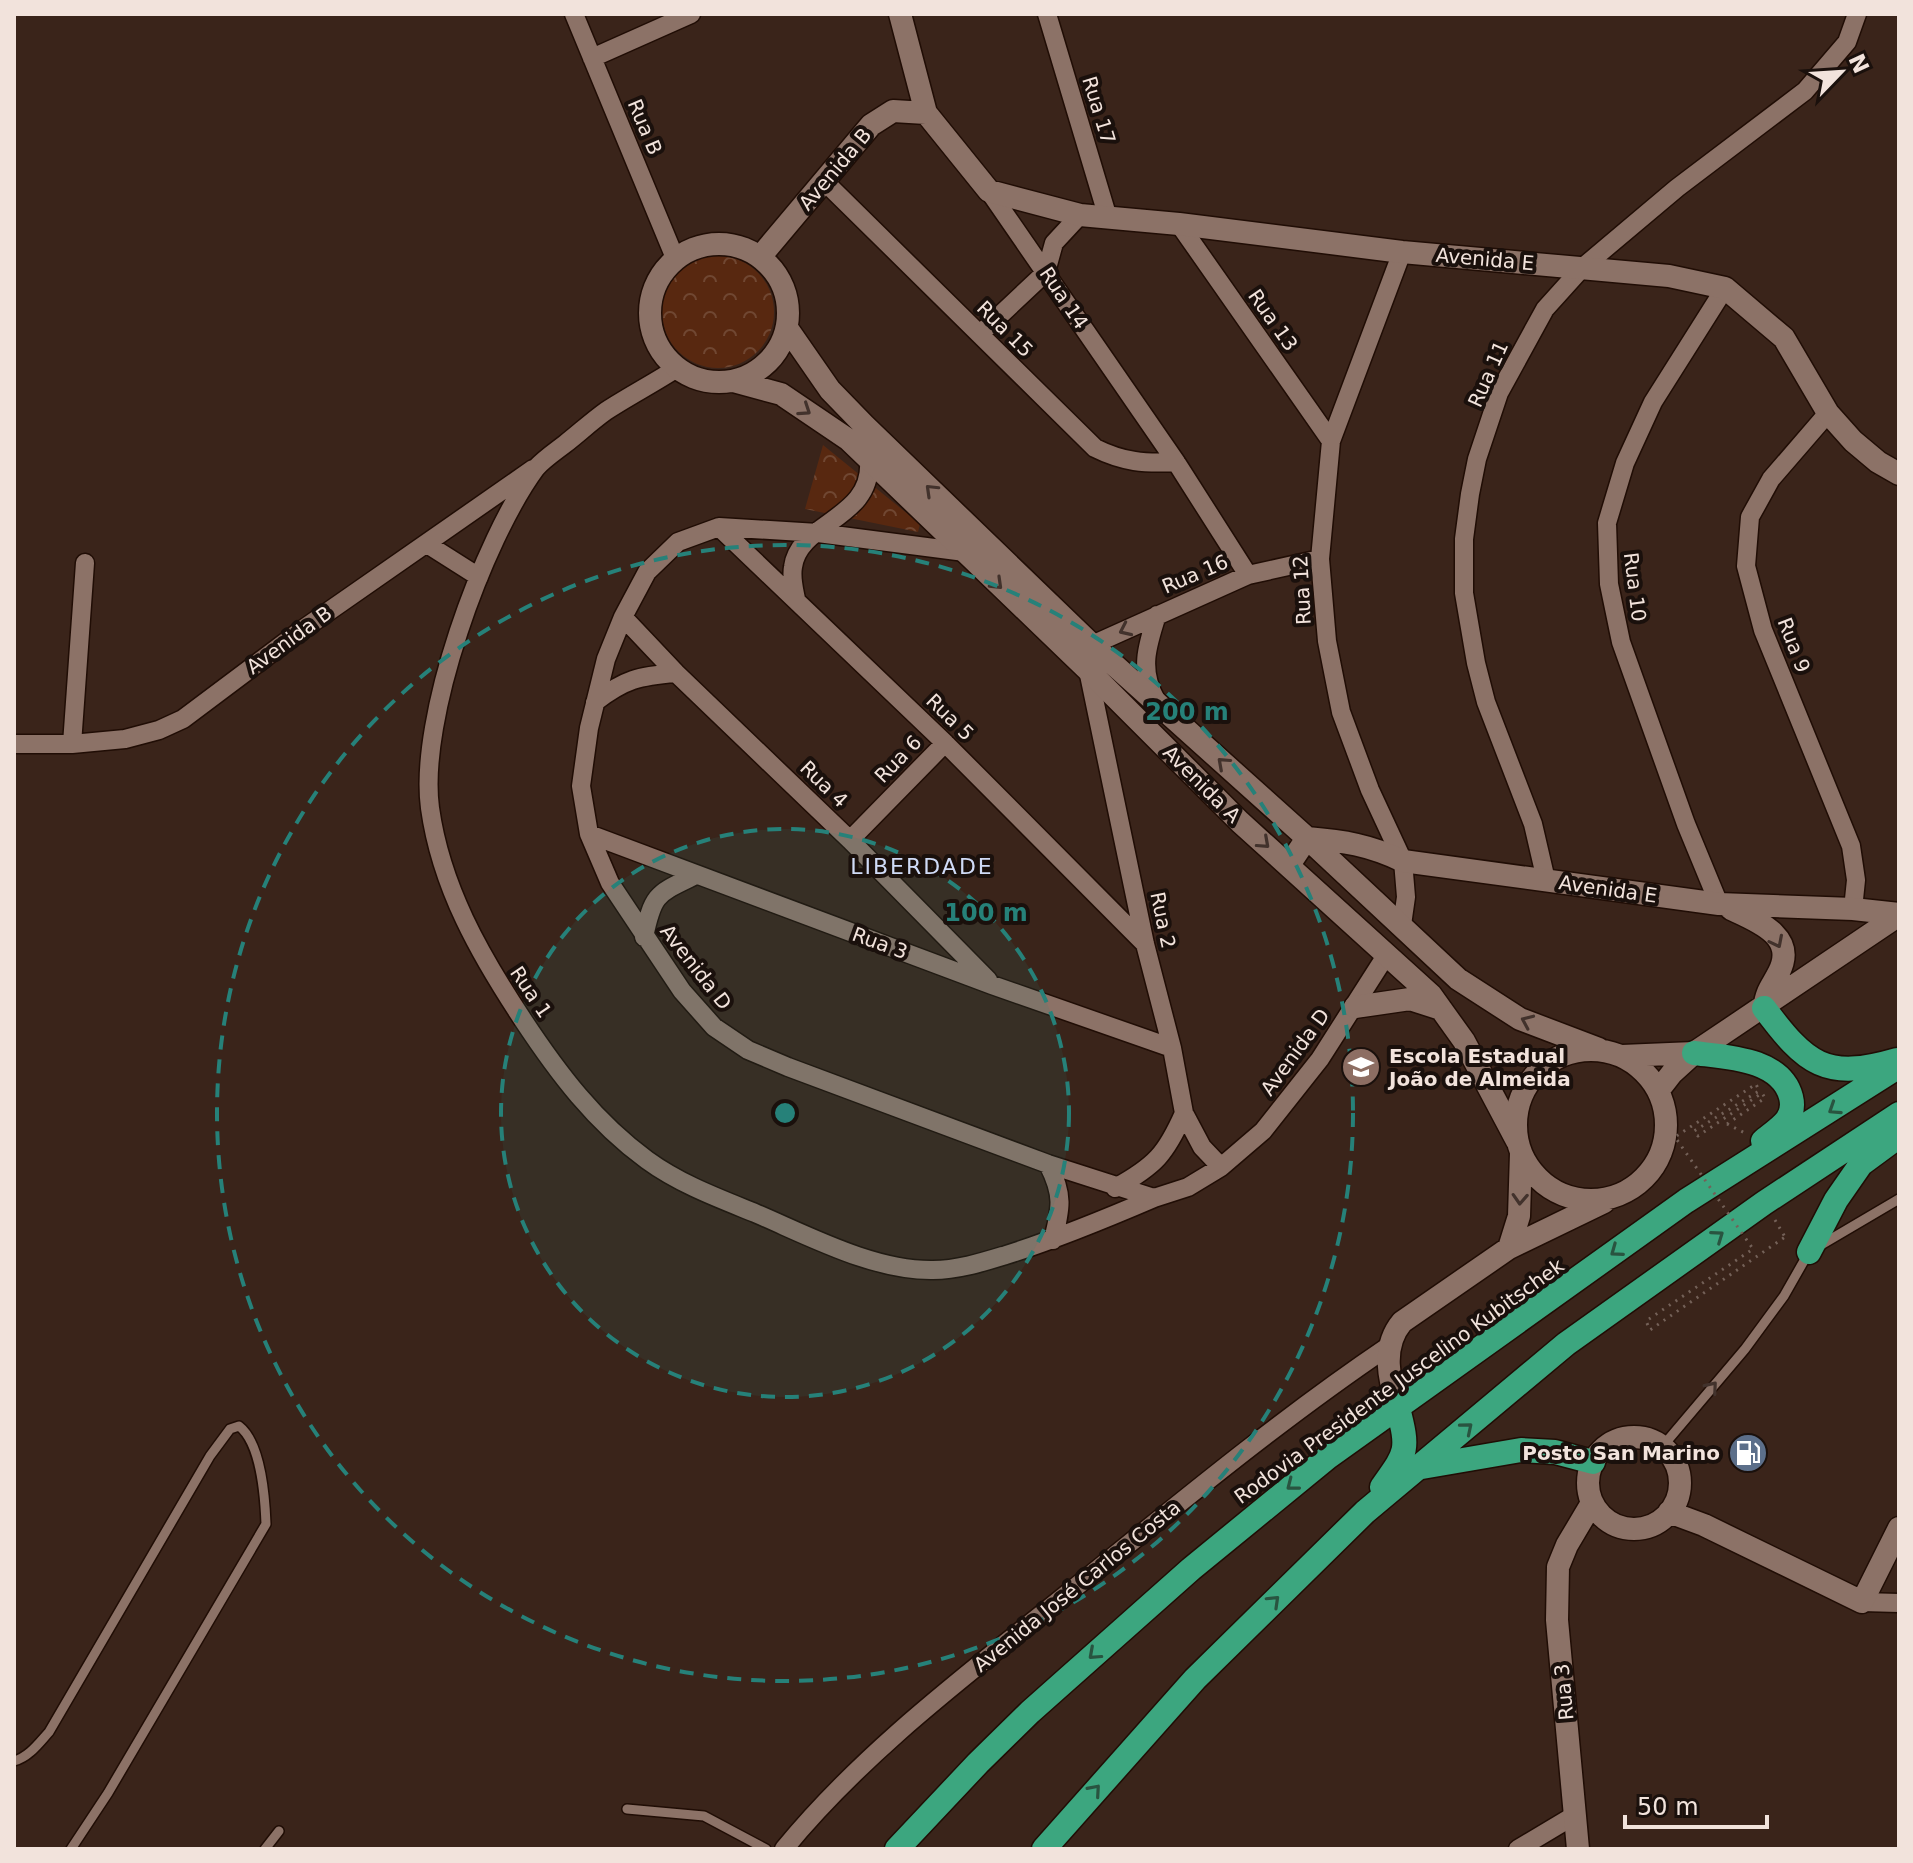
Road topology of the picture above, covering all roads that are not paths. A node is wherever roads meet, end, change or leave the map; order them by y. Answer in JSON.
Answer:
{"nodes":[{"id":1,"x":574,"y":14,"type":"edge"},
{"id":2,"x":691,"y":14,"type":"edge"},
{"id":3,"x":900,"y":14,"type":"edge"},
{"id":4,"x":1047,"y":14,"type":"edge"},
{"id":5,"x":1857,"y":14,"type":"edge"},
{"id":6,"x":592,"y":58,"type":"junction"},
{"id":7,"x":926,"y":113,"type":"junction"},
{"id":8,"x":825,"y":182,"type":"junction"},
{"id":9,"x":989,"y":191,"type":"junction"},
{"id":10,"x":1080,"y":215,"type":"junction"},
{"id":11,"x":1108,"y":218,"type":"junction"},
{"id":12,"x":1179,"y":224,"type":"junction"},
{"id":13,"x":1402,"y":252,"type":"junction"},
{"id":14,"x":760,"y":257,"type":"junction"},
{"id":15,"x":675,"y":258,"type":"junction"},
{"id":16,"x":1582,"y":268,"type":"junction"},
{"id":17,"x":1046,"y":272,"type":"junction"},
{"id":18,"x":1725,"y":288,"type":"junction"},
{"id":19,"x":787,"y":328,"type":"junction"},
{"id":20,"x":980,"y":334,"type":"junction"},
{"id":21,"x":677,"y":368,"type":"junction"},
{"id":22,"x":733,"y":381,"type":"junction"},
{"id":23,"x":1828,"y":413,"type":"junction"},
{"id":24,"x":1331,"y":441,"type":"junction"},
{"id":25,"x":869,"y":459,"type":"junction"},
{"id":26,"x":1176,"y":462,"type":"junction"},
{"id":27,"x":538,"y":465,"type":"junction"},
{"id":28,"x":1899,"y":474,"type":"edge"},
{"id":29,"x":719,"y":527,"type":"junction"},
{"id":30,"x":818,"y":533,"type":"junction"},
{"id":31,"x":427,"y":544,"type":"junction"},
{"id":32,"x":965,"y":552,"type":"junction"},
{"id":33,"x":1320,"y":559,"type":"junction"},
{"id":34,"x":85,"y":563,"type":"dead end"},
{"id":35,"x":1248,"y":575,"type":"junction"},
{"id":36,"x":479,"y":577,"type":"junction"},
{"id":37,"x":796,"y":599,"type":"junction"},
{"id":38,"x":1157,"y":615,"type":"junction"},
{"id":39,"x":623,"y":617,"type":"junction"},
{"id":40,"x":1092,"y":645,"type":"junction"},
{"id":41,"x":1088,"y":670,"type":"junction"},
{"id":42,"x":676,"y":673,"type":"junction"},
{"id":43,"x":595,"y":702,"type":"junction"},
{"id":44,"x":1158,"y":705,"type":"junction"},
{"id":45,"x":945,"y":743,"type":"junction"},
{"id":46,"x":14,"y":744,"type":"edge"},
{"id":47,"x":72,"y":744,"type":"junction"},
{"id":48,"x":589,"y":834,"type":"junction"},
{"id":49,"x":1307,"y":838,"type":"junction"},
{"id":50,"x":850,"y":840,"type":"junction"},
{"id":51,"x":1403,"y":861,"type":"junction"},
{"id":52,"x":1289,"y":865,"type":"junction"},
{"id":53,"x":696,"y":875,"type":"junction"},
{"id":54,"x":1546,"y":880,"type":"junction"},
{"id":55,"x":1719,"y":904,"type":"junction"},
{"id":56,"x":1853,"y":909,"type":"junction"},
{"id":57,"x":1899,"y":914,"type":"edge"},
{"id":58,"x":1402,"y":925,"type":"junction"},
{"id":59,"x":644,"y":937,"type":"junction"},
{"id":60,"x":1145,"y":944,"type":"junction"},
{"id":61,"x":1387,"y":954,"type":"junction"},
{"id":62,"x":992,"y":985,"type":"junction"},
{"id":63,"x":1355,"y":1007,"type":"junction"},
{"id":64,"x":1764,"y":1008,"type":"junction"},
{"id":65,"x":1441,"y":1009,"type":"junction"},
{"id":66,"x":1172,"y":1048,"type":"junction"},
{"id":67,"x":1599,"y":1049,"type":"junction"},
{"id":68,"x":1694,"y":1053,"type":"junction"},
{"id":69,"x":1622,"y":1056,"type":"junction"},
{"id":70,"x":1899,"y":1059,"type":"edge"},
{"id":71,"x":1899,"y":1066,"type":"edge"},
{"id":72,"x":1658,"y":1091,"type":"junction"},
{"id":73,"x":1184,"y":1113,"type":"junction"},
{"id":74,"x":1899,"y":1114,"type":"edge"},
{"id":75,"x":1899,"y":1136,"type":"edge"},
{"id":76,"x":1519,"y":1144,"type":"junction"},
{"id":77,"x":1048,"y":1164,"type":"junction"},
{"id":78,"x":1221,"y":1167,"type":"junction"},
{"id":79,"x":1115,"y":1188,"type":"junction"},
{"id":80,"x":1615,"y":1196,"type":"junction"},
{"id":81,"x":1154,"y":1198,"type":"junction"},
{"id":82,"x":1899,"y":1199,"type":"edge"},
{"id":83,"x":1686,"y":1201,"type":"junction"},
{"id":84,"x":1053,"y":1240,"type":"junction"},
{"id":85,"x":1509,"y":1248,"type":"junction"},
{"id":86,"x":1809,"y":1252,"type":"junction"},
{"id":87,"x":1389,"y":1346,"type":"junction"},
{"id":88,"x":1398,"y":1408,"type":"junction"},
{"id":89,"x":1662,"y":1447,"type":"junction"},
{"id":90,"x":1593,"y":1462,"type":"junction"},
{"id":91,"x":1419,"y":1468,"type":"junction"},
{"id":92,"x":1673,"y":1506,"type":"junction"},
{"id":93,"x":1597,"y":1510,"type":"junction"},
{"id":94,"x":1365,"y":1512,"type":"junction"},
{"id":95,"x":1899,"y":1528,"type":"edge"},
{"id":96,"x":1862,"y":1602,"type":"junction"},
{"id":97,"x":1899,"y":1603,"type":"edge"},
{"id":98,"x":14,"y":1761,"type":"edge"},
{"id":99,"x":627,"y":1809,"type":"dead end"},
{"id":100,"x":1575,"y":1815,"type":"junction"},
{"id":101,"x":279,"y":1831,"type":"dead end"},
{"id":102,"x":71,"y":1849,"type":"edge"},
{"id":103,"x":265,"y":1849,"type":"edge"},
{"id":104,"x":766,"y":1849,"type":"edge"},
{"id":105,"x":784,"y":1849,"type":"edge"},
{"id":106,"x":897,"y":1849,"type":"edge"},
{"id":107,"x":1044,"y":1849,"type":"edge"},
{"id":108,"x":1518,"y":1849,"type":"edge"},
{"id":109,"x":1578,"y":1849,"type":"edge"}],
"edges":[{"from":1,"to":6,"type":"street","name":"Rua B"},
{"from":2,"to":6,"type":"street"},
{"from":3,"to":7,"type":"street","name":"Rua 14"},
{"from":4,"to":11,"type":"street","name":"Rua 17"},
{"from":5,"to":16,"type":"street","name":"Rua 11"},
{"from":6,"to":15,"type":"street","name":"Rua B"},
{"from":7,"to":8,"type":"street","name":"Avenida B"},
{"from":7,"to":9,"type":"street","name":"Rua 14"},
{"from":8,"to":14,"type":"street","name":"Avenida B"},
{"from":8,"to":20,"type":"street","name":"Rua 15"},
{"from":9,"to":10,"type":"street","name":"Avenida E"},
{"from":9,"to":17,"type":"street","name":"Rua 14"},
{"from":10,"to":11,"type":"street","name":"Avenida E"},
{"from":10,"to":17,"type":"street"},
{"from":11,"to":12,"type":"street","name":"Avenida E"},
{"from":12,"to":13,"type":"street","name":"Avenida E"},
{"from":12,"to":24,"type":"street","name":"Rua 13"},
{"from":13,"to":16,"type":"street","name":"Avenida E"},
{"from":13,"to":24,"type":"street","name":"Rua 12"},
{"from":14,"to":15,"type":"street"},
{"from":14,"to":19,"type":"street"},
{"from":15,"to":21,"type":"street"},
{"from":16,"to":18,"type":"street","name":"Avenida E"},
{"from":16,"to":54,"type":"street","name":"Rua 11"},
{"from":17,"to":20,"type":"street"},
{"from":17,"to":26,"type":"street","name":"Rua 14"},
{"from":18,"to":23,"type":"street","name":"Avenida E"},
{"from":18,"to":55,"type":"street","name":"Rua 10"},
{"from":19,"to":22,"type":"street"},
{"from":40,"to":19,"type":"street","name":"Avenida A","one_way":true},
{"from":20,"to":26,"type":"street","name":"Rua 15"},
{"from":21,"to":22,"type":"street"},
{"from":21,"to":27,"type":"street","name":"Rua 1"},
{"from":22,"to":25,"type":"street","name":"Avenida A","one_way":true},
{"from":23,"to":28,"type":"street","name":"Avenida E"},
{"from":23,"to":56,"type":"street","name":"Rua 9"},
{"from":24,"to":33,"type":"street","name":"Rua 12"},
{"from":25,"to":30,"type":"street"},
{"from":25,"to":32,"type":"street","name":"Avenida A"},
{"from":26,"to":35,"type":"street","name":"Rua 14"},
{"from":27,"to":31,"type":"street","name":"Avenida B"},
{"from":27,"to":36,"type":"street","name":"Rua 1"},
{"from":29,"to":30,"type":"street","name":"Avenida D"},
{"from":29,"to":37,"type":"street","name":"Rua 5"},
{"from":29,"to":39,"type":"street","name":"Avenida D"},
{"from":30,"to":32,"type":"street","name":"Avenida D"},
{"from":30,"to":37,"type":"street"},
{"from":31,"to":36,"type":"street"},
{"from":31,"to":47,"type":"street","name":"Avenida B"},
{"from":32,"to":41,"type":"street","name":"Avenida A","one_way":true},
{"from":33,"to":35,"type":"street","name":"Rua 16"},
{"from":33,"to":51,"type":"street","name":"Rua 12"},
{"from":34,"to":47,"type":"street"},
{"from":35,"to":38,"type":"street","name":"Rua 16"},
{"from":36,"to":84,"type":"street","name":"Rua 1"},
{"from":37,"to":45,"type":"street","name":"Rua 5"},
{"from":38,"to":40,"type":"street","name":"Rua 16","one_way":true},
{"from":38,"to":44,"type":"street"},
{"from":39,"to":42,"type":"street","name":"Rua 4"},
{"from":39,"to":43,"type":"street","name":"Avenida D"},
{"from":40,"to":44,"type":"street","name":"Avenida A"},
{"from":41,"to":52,"type":"street","name":"Avenida A","one_way":true},
{"from":41,"to":60,"type":"street","name":"Rua 2"},
{"from":42,"to":43,"type":"street"},
{"from":42,"to":50,"type":"street","name":"Rua 4"},
{"from":43,"to":48,"type":"street","name":"Avenida D"},
{"from":49,"to":44,"type":"street","name":"Avenida A","one_way":true},
{"from":45,"to":50,"type":"street","name":"Rua 6"},
{"from":45,"to":60,"type":"street","name":"Rua 5"},
{"from":46,"to":47,"type":"street","name":"Avenida B"},
{"from":48,"to":53,"type":"street","name":"Rua 3"},
{"from":48,"to":59,"type":"street","name":"Avenida D"},
{"from":49,"to":51,"type":"street","name":"Avenida E"},
{"from":49,"to":52,"type":"street"},
{"from":49,"to":58,"type":"street","name":"Avenida A"},
{"from":50,"to":62,"type":"street","name":"Rua 4"},
{"from":51,"to":54,"type":"street","name":"Avenida E"},
{"from":51,"to":58,"type":"street","name":"Rua 12"},
{"from":52,"to":61,"type":"street","name":"Avenida A"},
{"from":53,"to":59,"type":"street"},
{"from":53,"to":62,"type":"street","name":"Rua 3"},
{"from":54,"to":55,"type":"street","name":"Avenida E"},
{"from":55,"to":56,"type":"street","name":"Avenida E"},
{"from":55,"to":64,"type":"street","one_way":true},
{"from":56,"to":57,"type":"street","name":"Avenida E"},
{"from":57,"to":64,"type":"street"},
{"from":67,"to":58,"type":"street","name":"Avenida A","one_way":true},
{"from":59,"to":77,"type":"street","name":"Avenida D"},
{"from":60,"to":66,"type":"street","name":"Rua 2"},
{"from":61,"to":63,"type":"street","name":"Avenida D"},
{"from":61,"to":65,"type":"street","name":"Avenida A"},
{"from":62,"to":66,"type":"street","name":"Rua 3"},
{"from":63,"to":65,"type":"street"},
{"from":63,"to":78,"type":"street","name":"Avenida D"},
{"from":64,"to":68,"type":"street"},
{"from":64,"to":70,"type":"highway"},
{"from":65,"to":76,"type":"street","name":"Avenida A"},
{"from":66,"to":73,"type":"street","name":"Rua 2"},
{"from":67,"to":69,"type":"street"},
{"from":67,"to":76,"type":"street"},
{"from":68,"to":69,"type":"street"},
{"from":68,"to":72,"type":"street"},
{"from":68,"to":83,"type":"highway"},
{"from":69,"to":72,"type":"street"},
{"from":71,"to":83,"type":"highway","name":"Rodovia Presidente Juscelino Kubitschek","one_way":true},
{"from":72,"to":80,"type":"street"},
{"from":73,"to":78,"type":"street","name":"Rua 2"},
{"from":73,"to":79,"type":"street"},
{"from":91,"to":74,"type":"highway","one_way":true},
{"from":75,"to":86,"type":"highway"},
{"from":76,"to":80,"type":"street"},
{"from":76,"to":85,"type":"street","one_way":true},
{"from":77,"to":79,"type":"street","name":"Avenida D"},
{"from":77,"to":84,"type":"street"},
{"from":78,"to":81,"type":"street","name":"Avenida D"},
{"from":79,"to":81,"type":"street","name":"Avenida D"},
{"from":80,"to":85,"type":"street","name":"Avenida José Carlos Costa"},
{"from":81,"to":84,"type":"street","name":"Rua 1"},
{"from":82,"to":86,"type":"lane"},
{"from":83,"to":88,"type":"highway","name":"Rodovia Presidente Juscelino Kubitschek","one_way":true},
{"from":85,"to":87,"type":"street","name":"Avenida José Carlos Costa"},
{"from":89,"to":86,"type":"lane","one_way":true},
{"from":87,"to":88,"type":"street"},
{"from":87,"to":105,"type":"street","name":"Avenida José Carlos Costa"},
{"from":88,"to":94,"type":"highway"},
{"from":88,"to":106,"type":"highway","name":"Rodovia Presidente Juscelino Kubitschek","one_way":true},
{"from":89,"to":90,"type":"street"},
{"from":89,"to":92,"type":"street"},
{"from":90,"to":91,"type":"highway"},
{"from":90,"to":93,"type":"street"},
{"from":91,"to":94,"type":"highway"},
{"from":92,"to":93,"type":"street"},
{"from":92,"to":96,"type":"street"},
{"from":93,"to":100,"type":"street","name":"Rua 3"},
{"from":107,"to":94,"type":"highway","one_way":true},
{"from":95,"to":96,"type":"street"},
{"from":96,"to":97,"type":"street"},
{"from":98,"to":102,"type":"lane"},
{"from":99,"to":104,"type":"lane"},
{"from":100,"to":108,"type":"street"},
{"from":100,"to":109,"type":"street","name":"Rua 3"},
{"from":101,"to":103,"type":"lane"}]}
